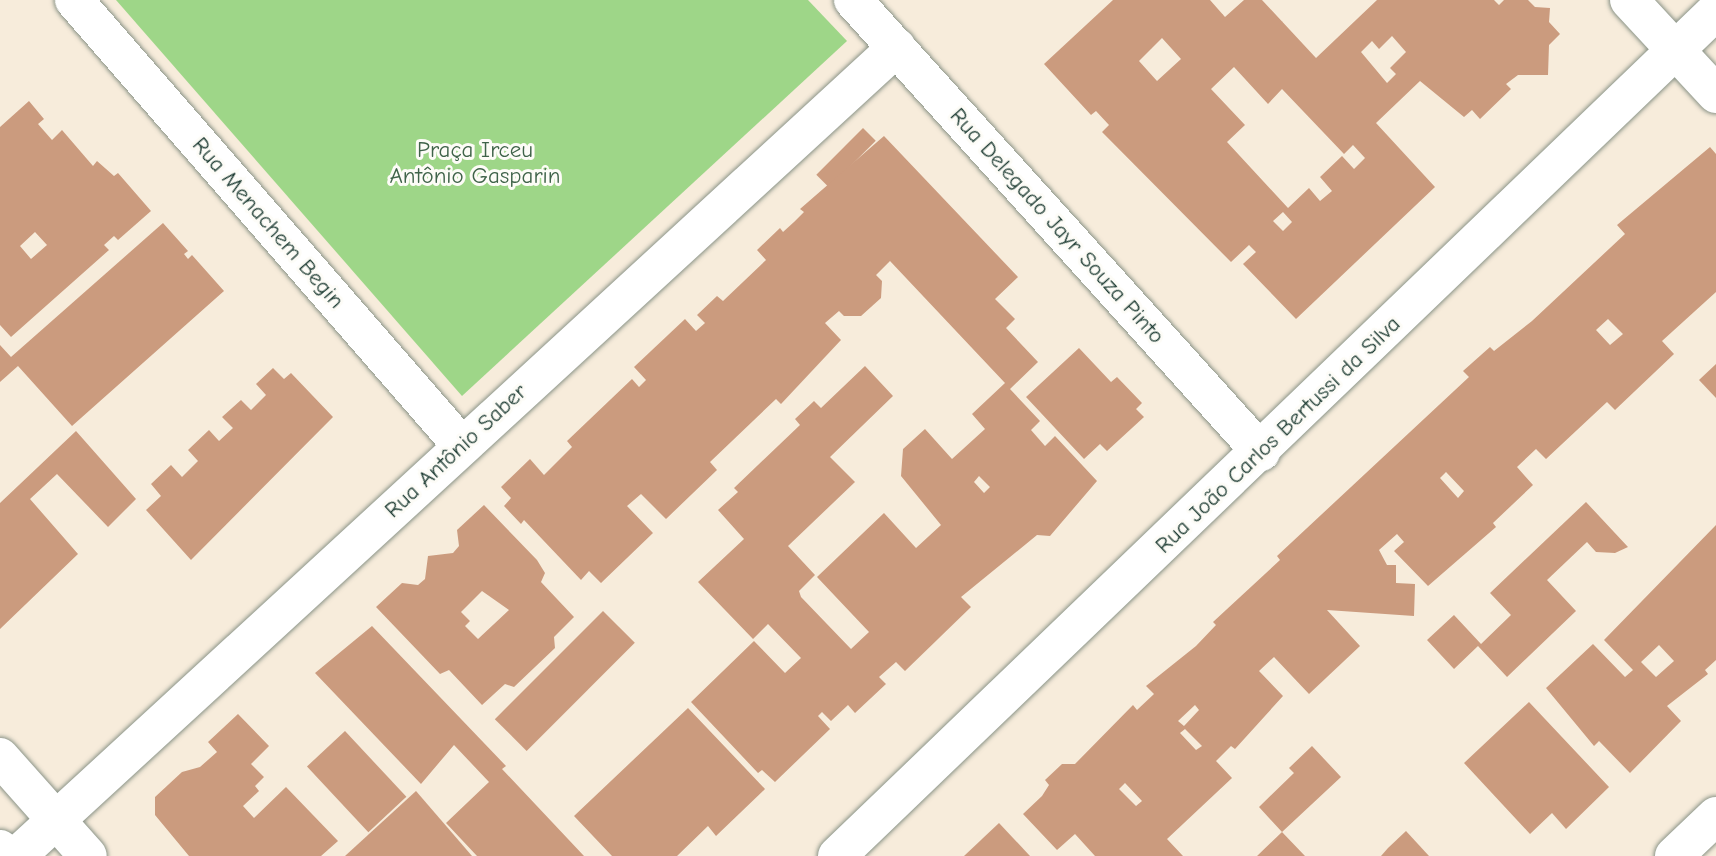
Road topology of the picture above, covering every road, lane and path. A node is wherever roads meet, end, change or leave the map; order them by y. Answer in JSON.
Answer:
{"nodes":[{"id":1,"x":74,"y":0,"type":"edge"},
{"id":2,"x":853,"y":0,"type":"edge"},
{"id":3,"x":1629,"y":0,"type":"edge"},
{"id":4,"x":1716,"y":11,"type":"edge"},
{"id":5,"x":897,"y":47,"type":"junction"},
{"id":6,"x":1676,"y":50,"type":"junction"},
{"id":7,"x":1716,"y":94,"type":"edge"},
{"id":8,"x":462,"y":446,"type":"junction"},
{"id":9,"x":1261,"y":452,"type":"junction"},
{"id":10,"x":0,"y":757,"type":"edge"},
{"id":11,"x":1716,"y":816,"type":"edge"},
{"id":12,"x":56,"y":819,"type":"junction"},
{"id":13,"x":0,"y":849,"type":"edge"},
{"id":14,"x":6,"y":856,"type":"edge"},
{"id":15,"x":17,"y":856,"type":"edge"},
{"id":16,"x":88,"y":856,"type":"edge"},
{"id":17,"x":837,"y":856,"type":"edge"},
{"id":18,"x":1674,"y":856,"type":"edge"}],
"edges":[{"from":1,"to":8,"type":"street","name":"Rua Menachem Begin"},
{"from":2,"to":5,"type":"street","name":"Rua Delegado Jayr Souza Pinto"},
{"from":3,"to":6,"type":"street"},
{"from":4,"to":6,"type":"street","name":"Rua João Carlos Bertussi da Silva"},
{"from":5,"to":8,"type":"street","name":"Rua Antônio Saber"},
{"from":5,"to":9,"type":"street","name":"Rua Delegado Jayr Souza Pinto"},
{"from":6,"to":7,"type":"street"},
{"from":6,"to":9,"type":"street","name":"Rua João Carlos Bertussi da Silva"},
{"from":8,"to":12,"type":"street","name":"Rua Antônio Saber"},
{"from":9,"to":17,"type":"street","name":"Rua João Carlos Bertussi da Silva"},
{"from":10,"to":12,"type":"street"},
{"from":11,"to":18,"type":"street"},
{"from":12,"to":15,"type":"street","name":"Rua Antônio Saber"},
{"from":12,"to":16,"type":"street"},
{"from":13,"to":14,"type":"street"}]}
